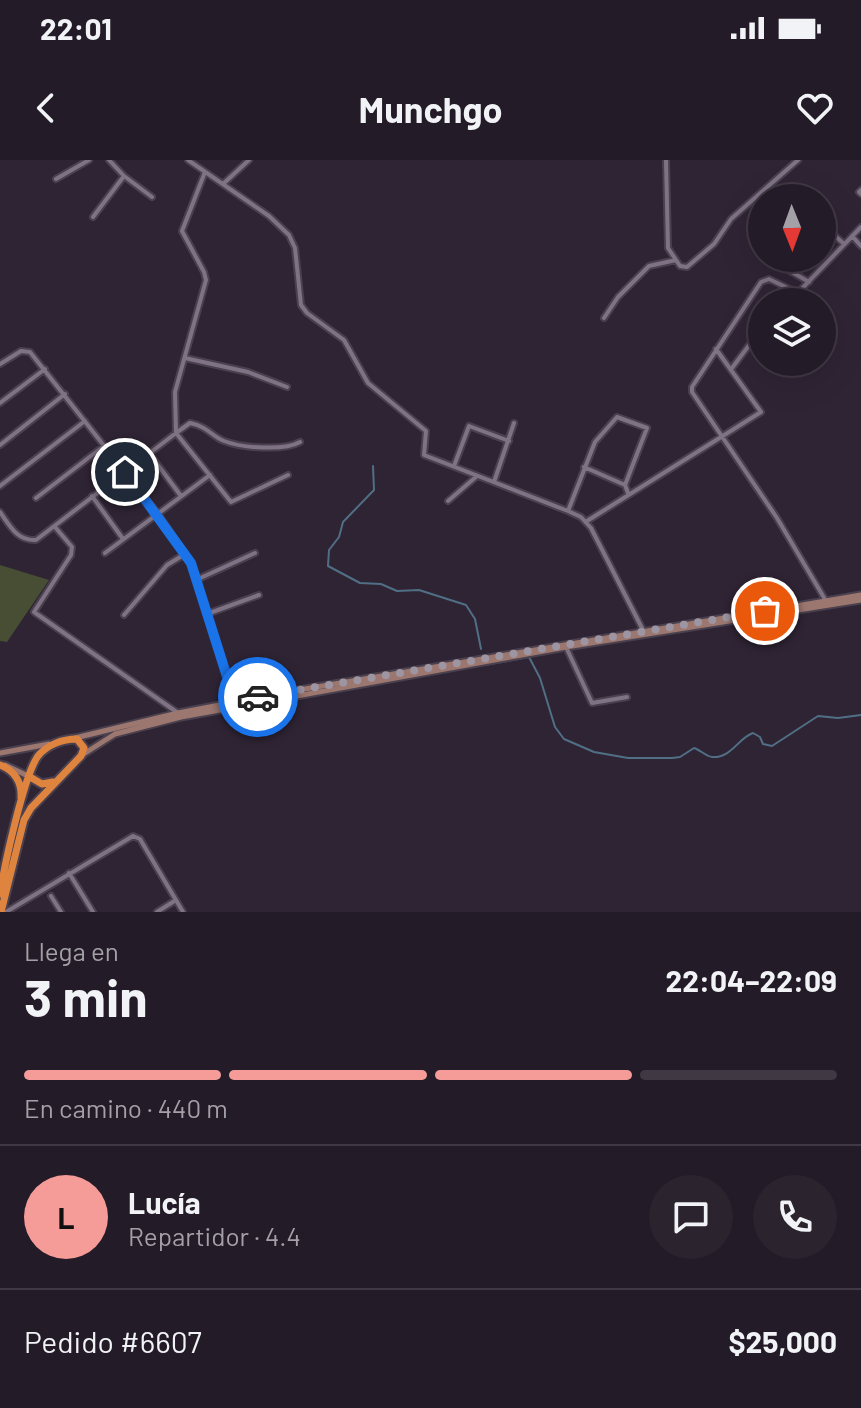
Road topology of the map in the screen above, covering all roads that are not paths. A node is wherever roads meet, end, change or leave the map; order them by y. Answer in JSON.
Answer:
{"nodes":[{"id":1,"x":89,"y":160,"type":"edge"},
{"id":2,"x":109,"y":160,"type":"edge"},
{"id":3,"x":188,"y":160,"type":"edge"},
{"id":4,"x":249,"y":160,"type":"edge"},
{"id":5,"x":666,"y":160,"type":"edge"},
{"id":6,"x":798,"y":160,"type":"edge"},
{"id":7,"x":205,"y":172,"type":"junction"},
{"id":8,"x":124,"y":176,"type":"junction"},
{"id":9,"x":56,"y":179,"type":"dead end"},
{"id":10,"x":223,"y":184,"type":"junction"},
{"id":11,"x":152,"y":197,"type":"dead end"},
{"id":12,"x":93,"y":217,"type":"dead end"},
{"id":13,"x":861,"y":227,"type":"edge"},
{"id":14,"x":851,"y":236,"type":"junction"},
{"id":15,"x":836,"y":237,"type":"edge"},
{"id":16,"x":844,"y":244,"type":"junction"},
{"id":17,"x":861,"y":246,"type":"edge"},
{"id":18,"x":836,"y":252,"type":"edge"},
{"id":19,"x":676,"y":260,"type":"junction"},
{"id":20,"x":792,"y":272,"type":"edge"},
{"id":21,"x":818,"y":272,"type":"edge"},
{"id":22,"x":809,"y":282,"type":"junction"},
{"id":23,"x":758,"y":288,"type":"edge"},
{"id":24,"x":786,"y":288,"type":"edge"},
{"id":25,"x":803,"y":288,"type":"edge"},
{"id":26,"x":748,"y":302,"type":"edge"},
{"id":27,"x":604,"y":318,"type":"dead end"},
{"id":28,"x":748,"y":346,"type":"edge"},
{"id":29,"x":716,"y":349,"type":"junction"},
{"id":30,"x":185,"y":358,"type":"junction"},
{"id":31,"x":0,"y":364,"type":"edge"},
{"id":32,"x":731,"y":368,"type":"junction"},
{"id":33,"x":45,"y":369,"type":"junction"},
{"id":34,"x":287,"y":387,"type":"dead end"},
{"id":35,"x":65,"y":394,"type":"junction"},
{"id":36,"x":0,"y":403,"type":"edge"},
{"id":37,"x":85,"y":421,"type":"junction"},
{"id":38,"x":514,"y":423,"type":"dead end"},
{"id":39,"x":176,"y":433,"type":"junction"},
{"id":40,"x":722,"y":436,"type":"junction"},
{"id":41,"x":509,"y":441,"type":"junction"},
{"id":42,"x":300,"y":442,"type":"dead end"},
{"id":43,"x":0,"y":445,"type":"edge"},
{"id":44,"x":104,"y":446,"type":"junction"},
{"id":45,"x":149,"y":453,"type":"junction"},
{"id":46,"x":454,"y":466,"type":"junction"},
{"id":47,"x":584,"y":467,"type":"junction"},
{"id":48,"x":125,"y":472,"type":"junction"},
{"id":49,"x":210,"y":475,"type":"junction"},
{"id":50,"x":288,"y":475,"type":"dead end"},
{"id":51,"x":477,"y":476,"type":"junction"},
{"id":52,"x":494,"y":482,"type":"junction"},
{"id":53,"x":625,"y":485,"type":"junction"},
{"id":54,"x":0,"y":486,"type":"edge"},
{"id":55,"x":628,"y":493,"type":"junction"},
{"id":56,"x":92,"y":496,"type":"junction"},
{"id":57,"x":181,"y":496,"type":"junction"},
{"id":58,"x":36,"y":498,"type":"dead end"},
{"id":59,"x":448,"y":501,"type":"dead end"},
{"id":60,"x":568,"y":511,"type":"junction"},
{"id":61,"x":0,"y":512,"type":"edge"},
{"id":62,"x":158,"y":514,"type":"junction"},
{"id":63,"x":586,"y":521,"type":"junction"},
{"id":64,"x":55,"y":527,"type":"junction"},
{"id":65,"x":123,"y":539,"type":"junction"},
{"id":66,"x":105,"y":553,"type":"dead end"},
{"id":67,"x":255,"y":553,"type":"dead end"},
{"id":68,"x":185,"y":554,"type":"junction"},
{"id":69,"x":196,"y":580,"type":"junction"},
{"id":70,"x":259,"y":595,"type":"dead end"},
{"id":71,"x":861,"y":598,"type":"edge"},
{"id":72,"x":826,"y":601,"type":"junction"},
{"id":73,"x":207,"y":614,"type":"junction"},
{"id":74,"x":124,"y":615,"type":"dead end"},
{"id":75,"x":644,"y":632,"type":"junction"},
{"id":76,"x":566,"y":647,"type":"junction"},
{"id":77,"x":627,"y":697,"type":"dead end"},
{"id":78,"x":235,"y":702,"type":"junction"},
{"id":79,"x":178,"y":713,"type":"junction"},
{"id":80,"x":73,"y":739,"type":"junction"},
{"id":81,"x":0,"y":743,"type":"edge"},
{"id":82,"x":58,"y":743,"type":"junction"},
{"id":83,"x":1,"y":753,"type":"edge"},
{"id":84,"x":81,"y":756,"type":"junction"},
{"id":85,"x":0,"y":765,"type":"edge"},
{"id":86,"x":30,"y":777,"type":"junction"},
{"id":87,"x":56,"y":781,"type":"junction"},
{"id":88,"x":21,"y":799,"type":"junction"},
{"id":89,"x":69,"y":873,"type":"junction"},
{"id":90,"x":0,"y":894,"type":"edge"},
{"id":91,"x":51,"y":896,"type":"dead end"},
{"id":92,"x":176,"y":900,"type":"junction"},
{"id":93,"x":3,"y":912,"type":"edge"},
{"id":94,"x":61,"y":912,"type":"edge"},
{"id":95,"x":93,"y":912,"type":"edge"},
{"id":96,"x":157,"y":912,"type":"edge"},
{"id":97,"x":183,"y":912,"type":"edge"}],
"edges":[{"from":1,"to":9,"type":"street"},
{"from":2,"to":8,"type":"street"},
{"from":3,"to":7,"type":"street"},
{"from":4,"to":10,"type":"street"},
{"from":5,"to":19,"type":"street"},
{"from":6,"to":19,"type":"street"},
{"from":7,"to":10,"type":"street"},
{"from":7,"to":30,"type":"street"},
{"from":8,"to":11,"type":"street"},
{"from":8,"to":12,"type":"street"},
{"from":10,"to":46,"type":"street"},
{"from":13,"to":14,"type":"street"},
{"from":14,"to":16,"type":"street"},
{"from":14,"to":17,"type":"street"},
{"from":15,"to":16,"type":"street"},
{"from":16,"to":18,"type":"street"},
{"from":19,"to":27,"type":"street"},
{"from":20,"to":22,"type":"street"},
{"from":21,"to":22,"type":"street"},
{"from":22,"to":25,"type":"street"},
{"from":23,"to":24,"type":"street"},
{"from":26,"to":29,"type":"street"},
{"from":28,"to":32,"type":"street"},
{"from":29,"to":32,"type":"street"},
{"from":29,"to":40,"type":"street"},
{"from":30,"to":34,"type":"street"},
{"from":30,"to":39,"type":"street"},
{"from":31,"to":33,"type":"street"},
{"from":32,"to":40,"type":"street"},
{"from":33,"to":35,"type":"street"},
{"from":33,"to":36,"type":"street"},
{"from":35,"to":37,"type":"street"},
{"from":35,"to":43,"type":"street"},
{"from":37,"to":44,"type":"street"},
{"from":37,"to":54,"type":"street"},
{"from":38,"to":41,"type":"street"},
{"from":39,"to":42,"type":"street"},
{"from":39,"to":45,"type":"street"},
{"from":39,"to":49,"type":"street"},
{"from":40,"to":55,"type":"street"},
{"from":40,"to":72,"type":"street"},
{"from":41,"to":46,"type":"street"},
{"from":41,"to":52,"type":"street"},
{"from":44,"to":48,"type":"street"},
{"from":44,"to":58,"type":"street"},
{"from":45,"to":48,"type":"street"},
{"from":45,"to":57,"type":"street"},
{"from":46,"to":51,"type":"street"},
{"from":47,"to":53,"type":"street"},
{"from":47,"to":53,"type":"street"},
{"from":47,"to":60,"type":"street"},
{"from":48,"to":56,"type":"street"},
{"from":48,"to":62,"type":"street"},
{"from":49,"to":50,"type":"street"},
{"from":49,"to":57,"type":"street"},
{"from":51,"to":52,"type":"street"},
{"from":51,"to":59,"type":"street"},
{"from":52,"to":60,"type":"street"},
{"from":53,"to":55,"type":"street"},
{"from":55,"to":63,"type":"street"},
{"from":56,"to":64,"type":"street"},
{"from":56,"to":65,"type":"street"},
{"from":57,"to":62,"type":"street"},
{"from":60,"to":63,"type":"street"},
{"from":61,"to":64,"type":"street"},
{"from":62,"to":65,"type":"street"},
{"from":62,"to":68,"type":"street"},
{"from":63,"to":75,"type":"street"},
{"from":64,"to":79,"type":"street"},
{"from":65,"to":66,"type":"street"},
{"from":67,"to":69,"type":"street"},
{"from":68,"to":69,"type":"street"},
{"from":68,"to":74,"type":"street"},
{"from":69,"to":73,"type":"street"},
{"from":70,"to":73,"type":"street"},
{"from":71,"to":72,"type":"main road"},
{"from":71,"to":75,"type":"main road"},
{"from":72,"to":75,"type":"main road"},
{"from":73,"to":78,"type":"street"},
{"from":75,"to":76,"type":"main road"},
{"from":75,"to":78,"type":"main road"},
{"from":76,"to":77,"type":"street"},
{"from":76,"to":84,"type":"main road"},
{"from":78,"to":79,"type":"main road"},
{"from":79,"to":80,"type":"main road"},
{"from":80,"to":82,"type":"highway"},
{"from":80,"to":84,"type":"highway"},
{"from":81,"to":83,"type":"street"},
{"from":82,"to":83,"type":"main road"},
{"from":82,"to":86,"type":"highway"},
{"from":84,"to":87,"type":"highway"},
{"from":85,"to":86,"type":"main road"},
{"from":85,"to":88,"type":"highway"},
{"from":86,"to":87,"type":"highway"},
{"from":86,"to":88,"type":"highway"},
{"from":87,"to":93,"type":"highway"},
{"from":88,"to":90,"type":"highway"},
{"from":89,"to":92,"type":"street"},
{"from":89,"to":93,"type":"street"},
{"from":89,"to":95,"type":"street"},
{"from":91,"to":94,"type":"street"},
{"from":92,"to":96,"type":"street"},
{"from":92,"to":97,"type":"street"}]}
